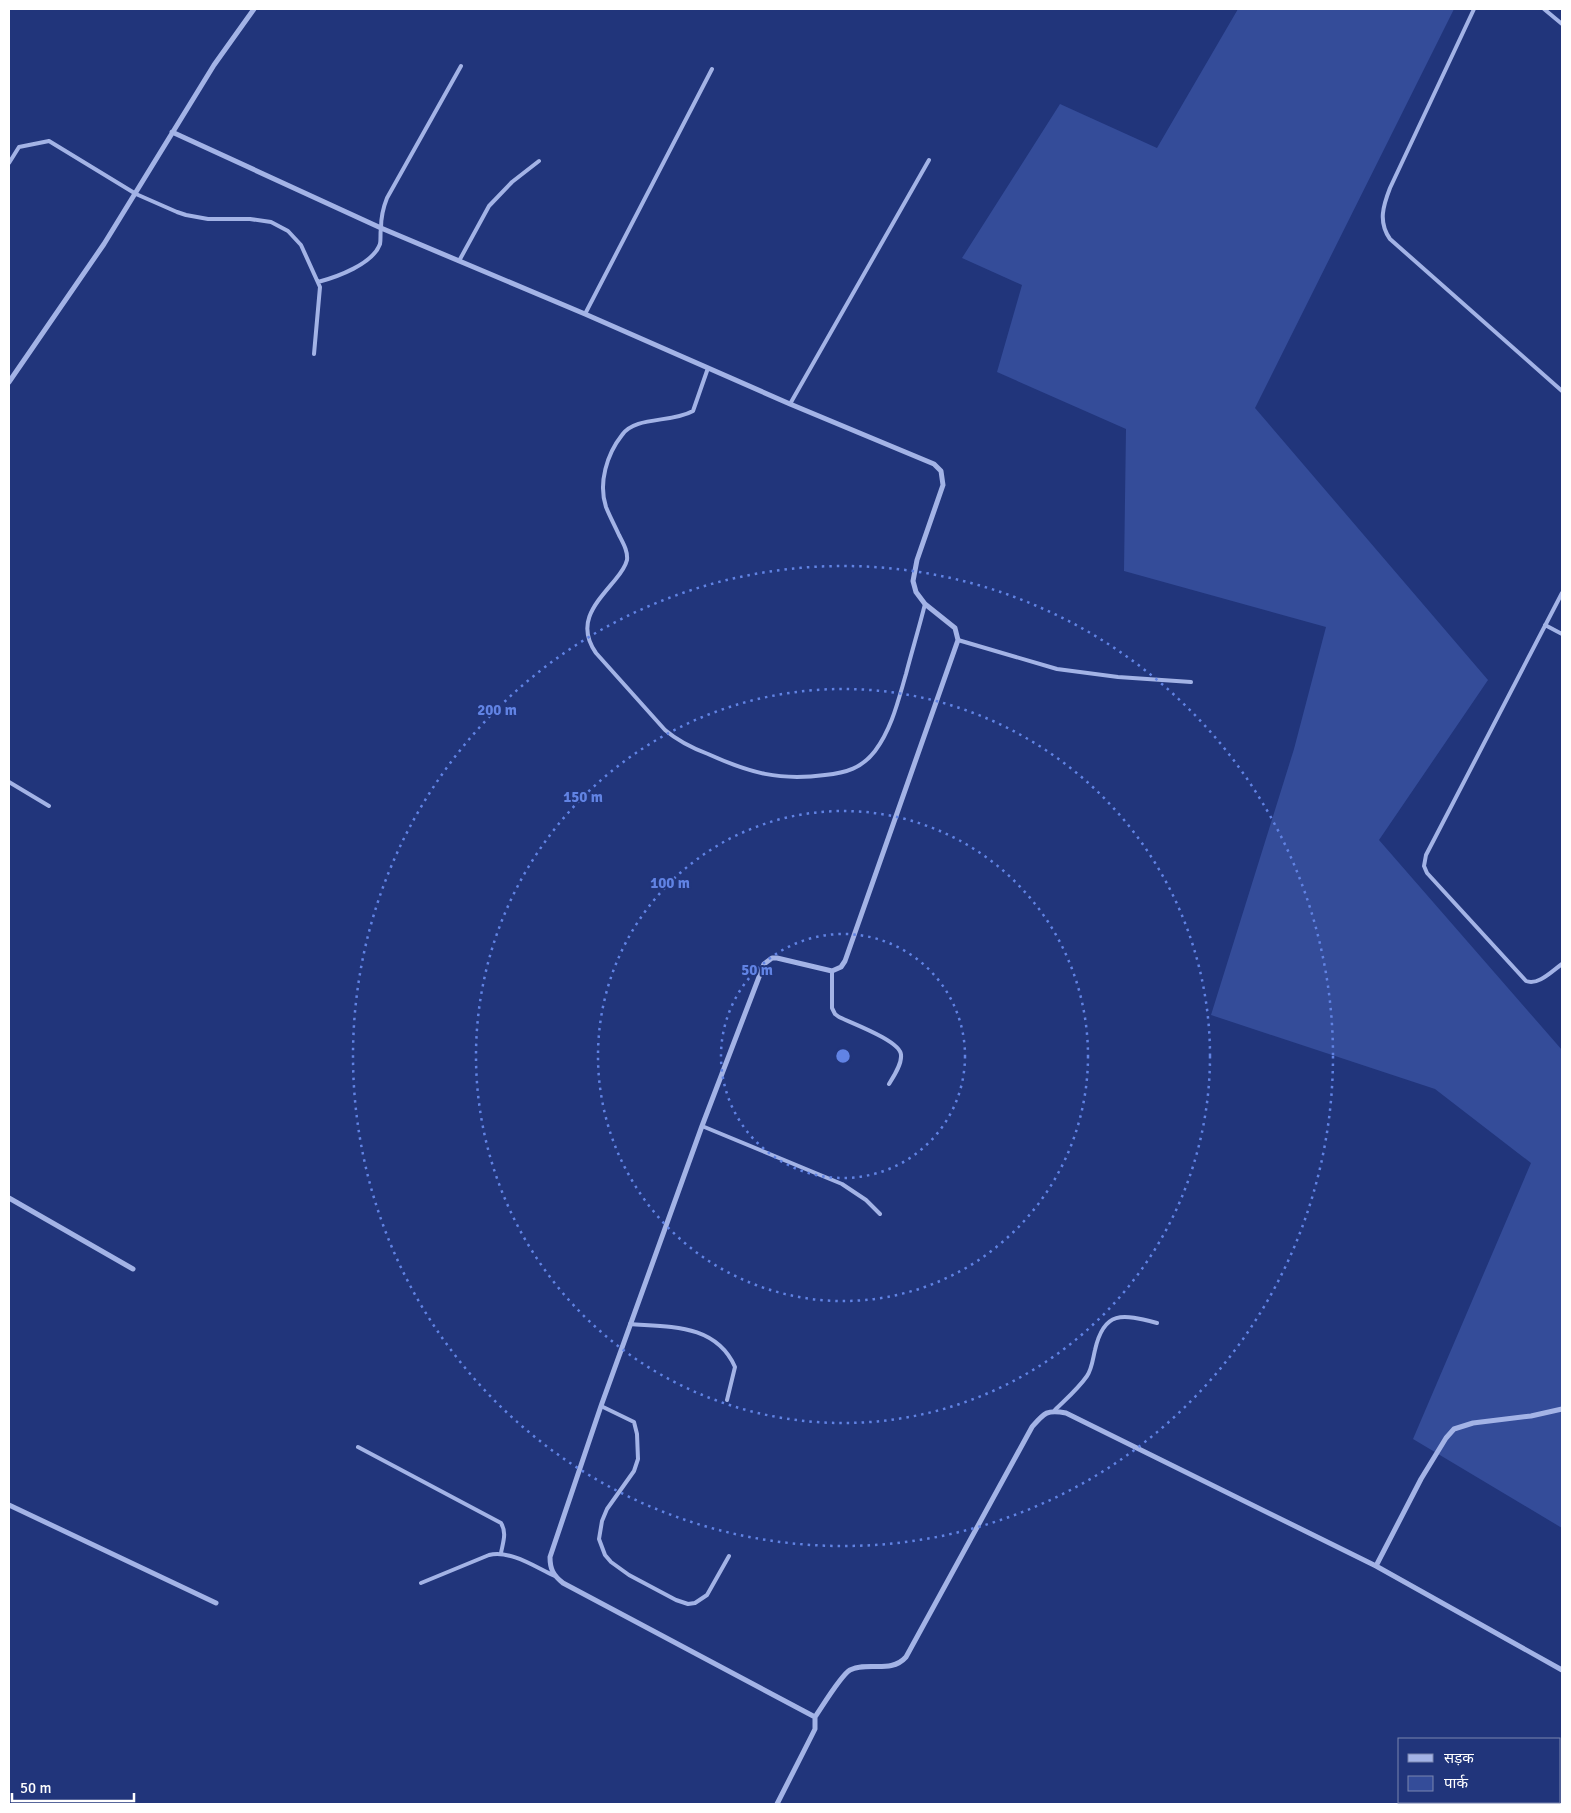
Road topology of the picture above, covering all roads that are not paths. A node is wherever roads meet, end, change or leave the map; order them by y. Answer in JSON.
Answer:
{"nodes":[{"id":1,"x":254,"y":9,"type":"edge"},
{"id":2,"x":1474,"y":9,"type":"edge"},
{"id":3,"x":1544,"y":9,"type":"edge"},
{"id":4,"x":1562,"y":24,"type":"edge"},
{"id":5,"x":461,"y":66,"type":"dead end"},
{"id":6,"x":712,"y":69,"type":"dead end"},
{"id":7,"x":172,"y":132,"type":"junction"},
{"id":8,"x":929,"y":160,"type":"dead end"},
{"id":9,"x":540,"y":161,"type":"dead end"},
{"id":10,"x":9,"y":163,"type":"edge"},
{"id":11,"x":136,"y":194,"type":"junction"},
{"id":12,"x":380,"y":228,"type":"junction"},
{"id":13,"x":459,"y":261,"type":"junction"},
{"id":14,"x":318,"y":282,"type":"junction"},
{"id":15,"x":586,"y":314,"type":"junction"},
{"id":16,"x":314,"y":354,"type":"dead end"},
{"id":17,"x":708,"y":368,"type":"junction"},
{"id":18,"x":9,"y":382,"type":"edge"},
{"id":19,"x":1562,"y":391,"type":"edge"},
{"id":20,"x":790,"y":404,"type":"junction"},
{"id":21,"x":1562,"y":592,"type":"edge"},
{"id":22,"x":925,"y":604,"type":"junction"},
{"id":23,"x":1545,"y":625,"type":"junction"},
{"id":24,"x":1562,"y":634,"type":"edge"},
{"id":25,"x":958,"y":640,"type":"junction"},
{"id":26,"x":1191,"y":682,"type":"dead end"},
{"id":27,"x":9,"y":782,"type":"edge"},
{"id":28,"x":49,"y":806,"type":"dead end"},
{"id":29,"x":1562,"y":964,"type":"edge"},
{"id":30,"x":832,"y":972,"type":"junction"},
{"id":31,"x":889,"y":1084,"type":"dead end"},
{"id":32,"x":702,"y":1126,"type":"junction"},
{"id":33,"x":9,"y":1198,"type":"edge"},
{"id":34,"x":880,"y":1214,"type":"dead end"},
{"id":35,"x":132,"y":1270,"type":"dead end"},
{"id":36,"x":1157,"y":1323,"type":"dead end"},
{"id":37,"x":630,"y":1324,"type":"junction"},
{"id":38,"x":727,"y":1400,"type":"dead end"},
{"id":39,"x":600,"y":1406,"type":"junction"},
{"id":40,"x":1054,"y":1410,"type":"junction"},
{"id":41,"x":1562,"y":1410,"type":"edge"},
{"id":42,"x":358,"y":1447,"type":"dead end"},
{"id":43,"x":9,"y":1504,"type":"edge"},
{"id":44,"x":501,"y":1553,"type":"junction"},
{"id":45,"x":728,"y":1556,"type":"dead end"},
{"id":46,"x":1376,"y":1566,"type":"junction"},
{"id":47,"x":555,"y":1576,"type":"junction"},
{"id":48,"x":421,"y":1583,"type":"dead end"},
{"id":49,"x":216,"y":1602,"type":"dead end"},
{"id":50,"x":1562,"y":1670,"type":"edge"},
{"id":51,"x":815,"y":1717,"type":"junction"},
{"id":52,"x":777,"y":1804,"type":"edge"}],
"edges":[{"from":1,"to":7,"type":"street"},
{"from":2,"to":19,"type":"lane"},
{"from":3,"to":4,"type":"lane"},
{"from":5,"to":12,"type":"lane"},
{"from":6,"to":15,"type":"lane"},
{"from":7,"to":11,"type":"street"},
{"from":7,"to":12,"type":"street"},
{"from":8,"to":20,"type":"lane"},
{"from":9,"to":13,"type":"lane"},
{"from":10,"to":11,"type":"lane"},
{"from":11,"to":14,"type":"lane"},
{"from":11,"to":18,"type":"street"},
{"from":12,"to":13,"type":"street"},
{"from":12,"to":14,"type":"lane"},
{"from":13,"to":15,"type":"street"},
{"from":14,"to":16,"type":"lane"},
{"from":15,"to":17,"type":"street"},
{"from":17,"to":20,"type":"street"},
{"from":17,"to":22,"type":"lane"},
{"from":20,"to":22,"type":"street"},
{"from":21,"to":23,"type":"lane"},
{"from":22,"to":25,"type":"street"},
{"from":23,"to":24,"type":"lane"},
{"from":23,"to":29,"type":"lane"},
{"from":25,"to":26,"type":"lane"},
{"from":25,"to":30,"type":"street"},
{"from":27,"to":28,"type":"lane"},
{"from":30,"to":31,"type":"lane"},
{"from":30,"to":32,"type":"street"},
{"from":32,"to":34,"type":"lane"},
{"from":32,"to":37,"type":"street"},
{"from":33,"to":35,"type":"street"},
{"from":36,"to":40,"type":"lane"},
{"from":37,"to":38,"type":"lane"},
{"from":37,"to":39,"type":"street"},
{"from":39,"to":45,"type":"lane"},
{"from":39,"to":47,"type":"street"},
{"from":40,"to":46,"type":"street"},
{"from":40,"to":51,"type":"street"},
{"from":41,"to":46,"type":"street"},
{"from":42,"to":44,"type":"lane"},
{"from":43,"to":49,"type":"street"},
{"from":44,"to":47,"type":"lane"},
{"from":44,"to":48,"type":"lane"},
{"from":46,"to":50,"type":"street"},
{"from":47,"to":51,"type":"street"},
{"from":51,"to":52,"type":"street"}]}
